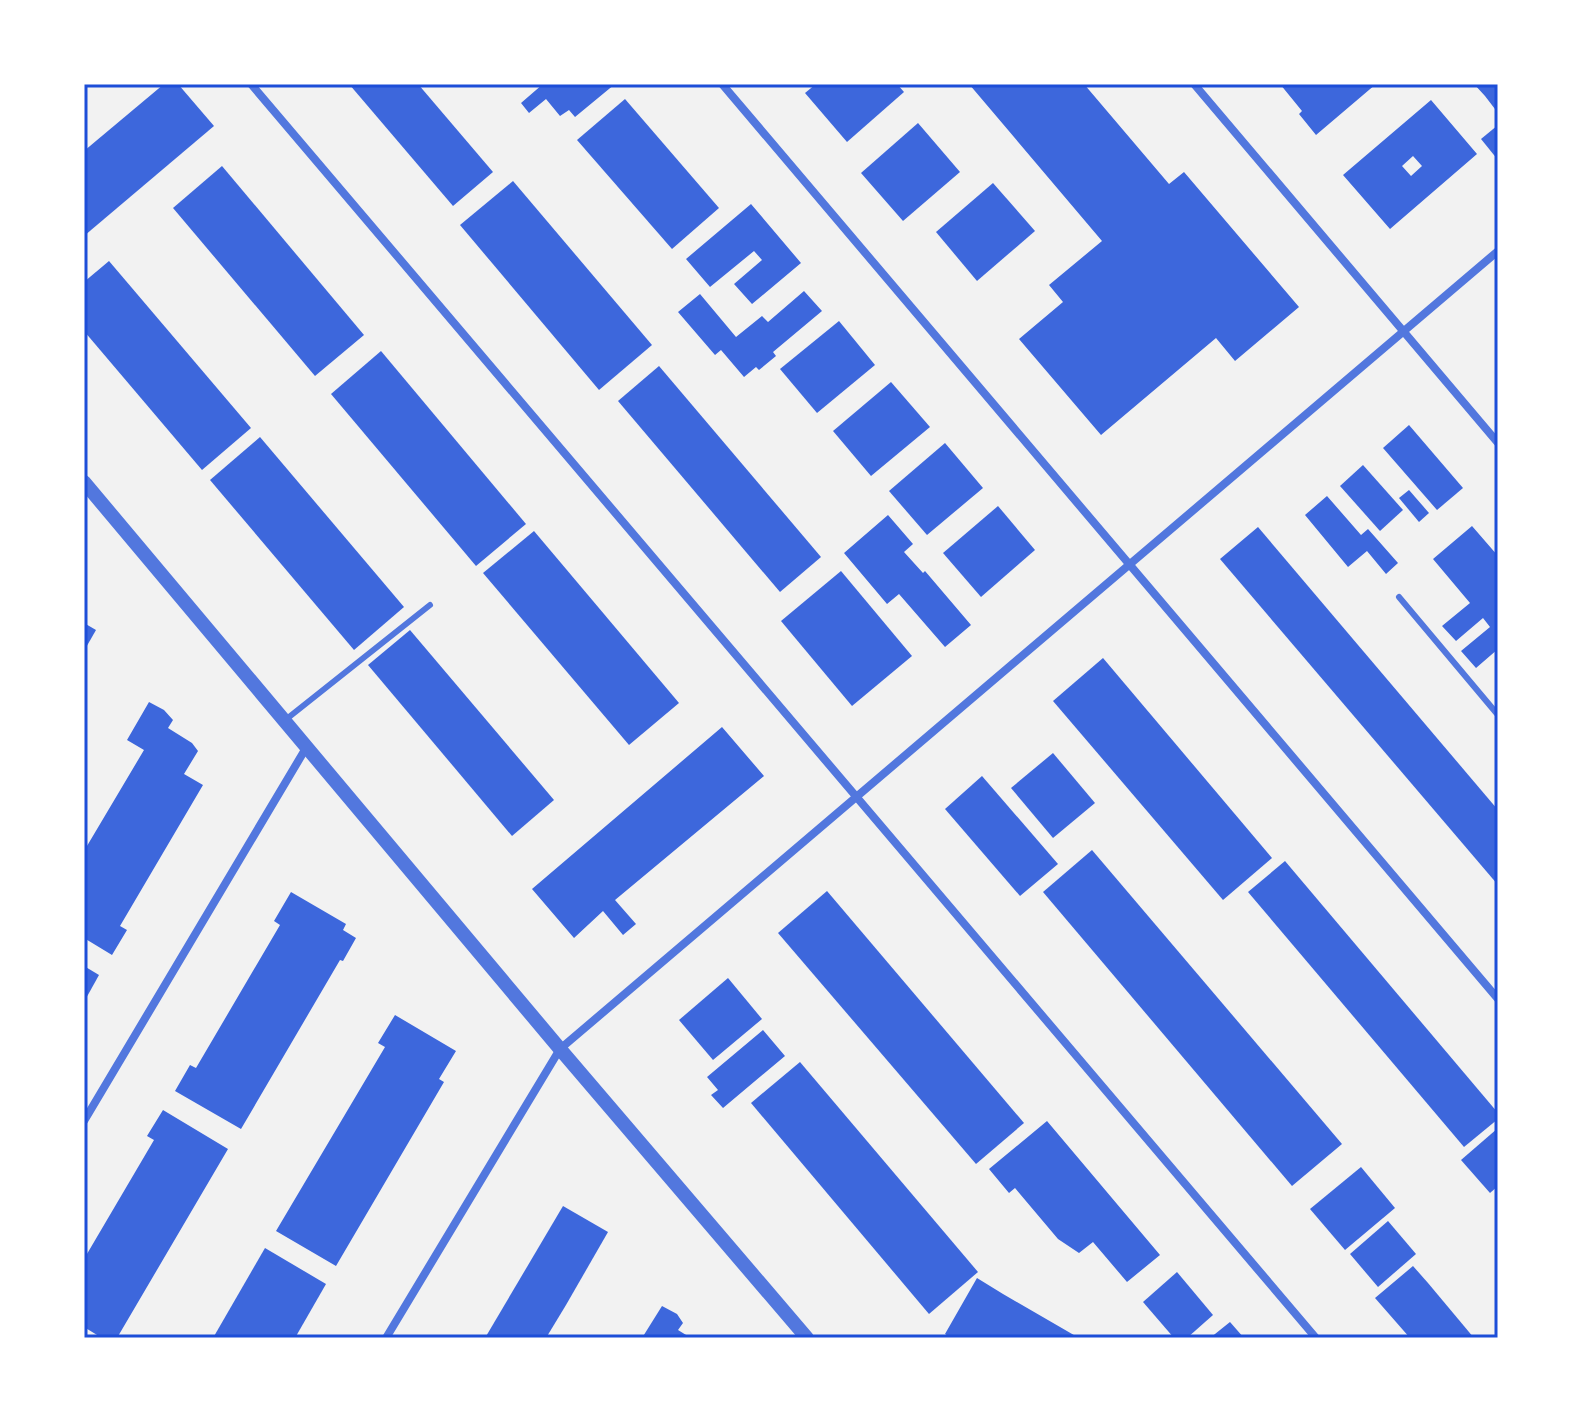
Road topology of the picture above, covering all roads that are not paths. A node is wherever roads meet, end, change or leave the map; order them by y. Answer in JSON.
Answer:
{"nodes":[{"id":1,"x":251,"y":84,"type":"edge"},
{"id":2,"x":722,"y":84,"type":"edge"},
{"id":3,"x":1194,"y":84,"type":"edge"},
{"id":4,"x":1498,"y":251,"type":"edge"},
{"id":5,"x":1403,"y":331,"type":"junction"},
{"id":6,"x":1498,"y":443,"type":"edge"},
{"id":7,"x":84,"y":482,"type":"edge"},
{"id":8,"x":1129,"y":563,"type":"junction"},
{"id":9,"x":1399,"y":597,"type":"dead end"},
{"id":10,"x":430,"y":605,"type":"dead end"},
{"id":11,"x":1498,"y":715,"type":"edge"},
{"id":12,"x":284,"y":721,"type":"junction"},
{"id":13,"x":306,"y":748,"type":"junction"},
{"id":14,"x":855,"y":796,"type":"junction"},
{"id":15,"x":1498,"y":999,"type":"edge"},
{"id":16,"x":560,"y":1049,"type":"junction"},
{"id":17,"x":84,"y":1121,"type":"edge"},
{"id":18,"x":386,"y":1338,"type":"edge"},
{"id":19,"x":807,"y":1338,"type":"edge"},
{"id":20,"x":1316,"y":1338,"type":"edge"}],
"edges":[{"from":1,"to":14,"type":"street"},
{"from":2,"to":8,"type":"street"},
{"from":3,"to":5,"type":"street"},
{"from":4,"to":5,"type":"street"},
{"from":5,"to":6,"type":"street"},
{"from":5,"to":8,"type":"street"},
{"from":7,"to":12,"type":"street"},
{"from":8,"to":14,"type":"street"},
{"from":8,"to":15,"type":"street"},
{"from":9,"to":11,"type":"lane"},
{"from":10,"to":12,"type":"lane"},
{"from":12,"to":13,"type":"street"},
{"from":13,"to":16,"type":"street"},
{"from":13,"to":17,"type":"street"},
{"from":14,"to":16,"type":"street"},
{"from":14,"to":20,"type":"street"},
{"from":16,"to":18,"type":"street"},
{"from":16,"to":19,"type":"street"}]}
